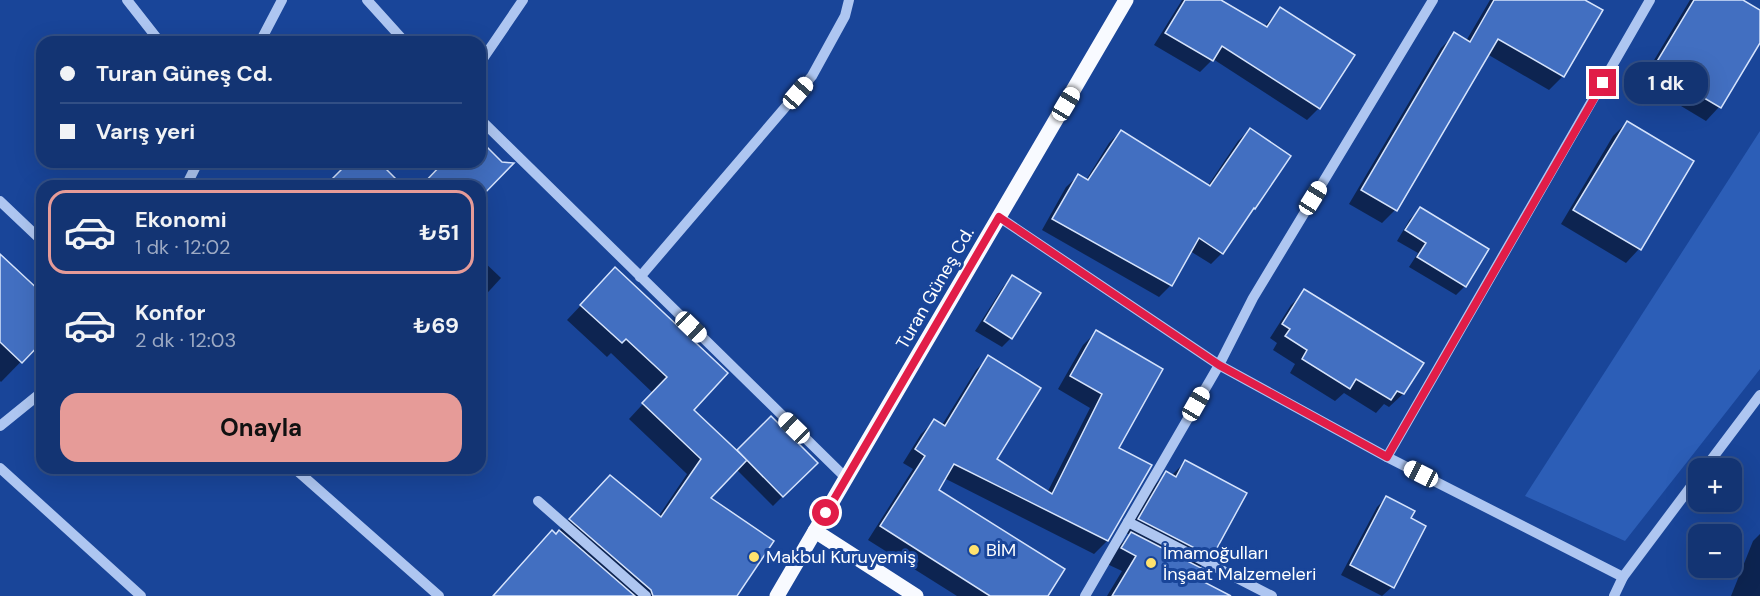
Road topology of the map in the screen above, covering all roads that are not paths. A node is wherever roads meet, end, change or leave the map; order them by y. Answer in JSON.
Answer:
{"nodes":[{"id":1,"x":127,"y":0,"type":"edge"},
{"id":2,"x":282,"y":0,"type":"edge"},
{"id":3,"x":367,"y":0,"type":"edge"},
{"id":4,"x":523,"y":0,"type":"edge"},
{"id":5,"x":849,"y":0,"type":"edge"},
{"id":6,"x":1433,"y":0,"type":"edge"},
{"id":7,"x":1650,"y":0,"type":"edge"},
{"id":8,"x":1120,"y":3,"type":"edge"},
{"id":9,"x":155,"y":36,"type":"edge"},
{"id":10,"x":263,"y":36,"type":"edge"},
{"id":11,"x":400,"y":36,"type":"edge"},
{"id":12,"x":486,"y":54,"type":"edge"},
{"id":13,"x":486,"y":125,"type":"edge"},
{"id":14,"x":0,"y":201,"type":"edge"},
{"id":15,"x":999,"y":217,"type":"junction"},
{"id":16,"x":36,"y":235,"type":"edge"},
{"id":17,"x":640,"y":277,"type":"junction"},
{"id":18,"x":1219,"y":365,"type":"junction"},
{"id":19,"x":1760,"y":395,"type":"edge"},
{"id":20,"x":36,"y":397,"type":"edge"},
{"id":21,"x":0,"y":426,"type":"edge"},
{"id":22,"x":1387,"y":457,"type":"junction"},
{"id":23,"x":1713,"y":458,"type":"edge"},
{"id":24,"x":0,"y":468,"type":"edge"},
{"id":25,"x":301,"y":474,"type":"edge"},
{"id":26,"x":846,"y":478,"type":"junction"},
{"id":27,"x":1688,"y":490,"type":"edge"},
{"id":28,"x":538,"y":501,"type":"dead end"},
{"id":29,"x":1128,"y":522,"type":"junction"},
{"id":30,"x":815,"y":531,"type":"junction"},
{"id":31,"x":1623,"y":577,"type":"junction"},
{"id":32,"x":141,"y":596,"type":"edge"},
{"id":33,"x":439,"y":596,"type":"edge"},
{"id":34,"x":646,"y":596,"type":"edge"},
{"id":35,"x":777,"y":596,"type":"edge"},
{"id":36,"x":916,"y":596,"type":"edge"},
{"id":37,"x":1085,"y":596,"type":"edge"},
{"id":38,"x":1272,"y":596,"type":"edge"},
{"id":39,"x":1614,"y":596,"type":"edge"}],
"edges":[{"from":1,"to":9,"type":"street"},
{"from":2,"to":10,"type":"street"},
{"from":3,"to":11,"type":"street"},
{"from":4,"to":12,"type":"street"},
{"from":5,"to":17,"type":"street"},
{"from":6,"to":18,"type":"street"},
{"from":7,"to":22,"type":"street"},
{"from":8,"to":15,"type":"main road","name":"Turan Güneş Cd."},
{"from":13,"to":17,"type":"street"},
{"from":14,"to":16,"type":"street"},
{"from":15,"to":18,"type":"street"},
{"from":15,"to":26,"type":"main road","name":"Turan Güneş Cd."},
{"from":17,"to":26,"type":"street"},
{"from":18,"to":22,"type":"street"},
{"from":18,"to":29,"type":"street"},
{"from":19,"to":23,"type":"street"},
{"from":20,"to":21,"type":"street"},
{"from":22,"to":31,"type":"street"},
{"from":24,"to":32,"type":"street"},
{"from":25,"to":33,"type":"street"},
{"from":26,"to":30,"type":"main road","name":"Turan Güneş Cd."},
{"from":27,"to":31,"type":"street"},
{"from":28,"to":34,"type":"street"},
{"from":29,"to":37,"type":"street"},
{"from":29,"to":38,"type":"street"},
{"from":30,"to":35,"type":"main road","name":"Turan Güneş Cd."},
{"from":30,"to":36,"type":"main road"},
{"from":31,"to":39,"type":"street"}]}
